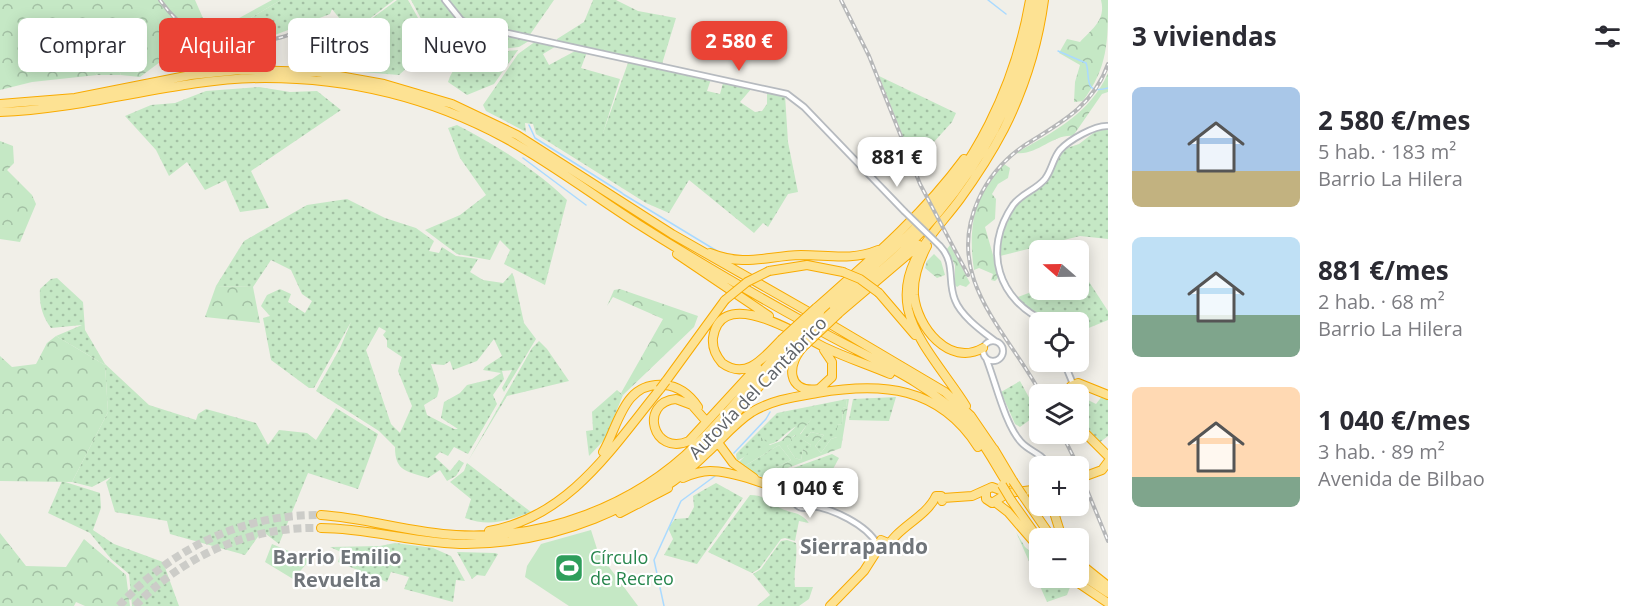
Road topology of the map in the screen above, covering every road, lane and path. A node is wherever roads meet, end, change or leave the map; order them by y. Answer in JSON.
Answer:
{"nodes":[{"id":1,"x":445,"y":0,"type":"edge"},
{"id":2,"x":1030,"y":0,"type":"edge"},
{"id":3,"x":1038,"y":0,"type":"edge"},
{"id":4,"x":1044,"y":0,"type":"edge"},
{"id":5,"x":1038,"y":34,"type":"junction"},
{"id":6,"x":1021,"y":42,"type":"junction"},
{"id":7,"x":0,"y":104,"type":"edge"},
{"id":8,"x":0,"y":112,"type":"edge"},
{"id":9,"x":1108,"y":126,"type":"edge"},
{"id":10,"x":571,"y":181,"type":"junction"},
{"id":11,"x":619,"y":202,"type":"junction"},
{"id":12,"x":939,"y":224,"type":"junction"},
{"id":13,"x":891,"y":241,"type":"junction"},
{"id":14,"x":818,"y":310,"type":"junction"},
{"id":15,"x":836,"y":312,"type":"junction"},
{"id":16,"x":1029,"y":312,"type":"edge"},
{"id":17,"x":784,"y":327,"type":"junction"},
{"id":18,"x":985,"y":333,"type":"junction"},
{"id":19,"x":784,"y":341,"type":"junction"},
{"id":20,"x":995,"y":341,"type":"junction"},
{"id":21,"x":805,"y":343,"type":"junction"},
{"id":22,"x":984,"y":346,"type":"junction"},
{"id":23,"x":986,"y":358,"type":"junction"},
{"id":24,"x":994,"y":361,"type":"junction"},
{"id":25,"x":991,"y":373,"type":"junction"},
{"id":26,"x":947,"y":376,"type":"junction"},
{"id":27,"x":1070,"y":383,"type":"edge"},
{"id":28,"x":1108,"y":395,"type":"edge"},
{"id":29,"x":945,"y":403,"type":"junction"},
{"id":30,"x":701,"y":413,"type":"junction"},
{"id":31,"x":706,"y":421,"type":"dead end"},
{"id":32,"x":1089,"y":439,"type":"edge"},
{"id":33,"x":719,"y":444,"type":"dead end"},
{"id":34,"x":995,"y":451,"type":"junction"},
{"id":35,"x":1041,"y":456,"type":"edge"},
{"id":36,"x":1108,"y":456,"type":"edge"},
{"id":37,"x":1108,"y":462,"type":"edge"},
{"id":38,"x":591,"y":471,"type":"junction"},
{"id":39,"x":1089,"y":475,"type":"edge"},
{"id":40,"x":1003,"y":490,"type":"junction"},
{"id":41,"x":1029,"y":492,"type":"edge"},
{"id":42,"x":986,"y":495,"type":"junction"},
{"id":43,"x":795,"y":496,"type":"junction"},
{"id":44,"x":1014,"y":496,"type":"junction"},
{"id":45,"x":814,"y":499,"type":"junction"},
{"id":46,"x":638,"y":504,"type":"junction"},
{"id":47,"x":811,"y":506,"type":"junction"},
{"id":48,"x":820,"y":507,"type":"junction"},
{"id":49,"x":321,"y":515,"type":"tunnel mouth"},
{"id":50,"x":593,"y":519,"type":"junction"},
{"id":51,"x":321,"y":528,"type":"tunnel mouth"},
{"id":52,"x":1032,"y":528,"type":"edge"},
{"id":53,"x":1037,"y":528,"type":"edge"},
{"id":54,"x":1043,"y":528,"type":"edge"},
{"id":55,"x":409,"y":529,"type":"junction"},
{"id":56,"x":1029,"y":536,"type":"edge"},
{"id":57,"x":881,"y":545,"type":"junction"},
{"id":58,"x":1089,"y":572,"type":"edge"},
{"id":59,"x":1089,"y":583,"type":"edge"},
{"id":60,"x":1108,"y":586,"type":"edge"},
{"id":61,"x":1089,"y":588,"type":"edge"},
{"id":62,"x":1107,"y":599,"type":"edge"},
{"id":63,"x":830,"y":606,"type":"edge"}],
"edges":[{"from":1,"to":18,"type":"street","bridge":true},
{"from":2,"to":6,"type":"highway","name":"Autovía del Cantábrico"},
{"from":3,"to":15,"type":"highway","name":"Autovía del Cantábrico"},
{"from":4,"to":5,"type":"highway"},
{"from":5,"to":12,"type":"highway"},
{"from":5,"to":22,"type":"highway"},
{"from":6,"to":13,"type":"highway"},
{"from":6,"to":14,"type":"highway","name":"Autovía del Cantábrico"},
{"from":7,"to":11,"type":"highway"},
{"from":8,"to":10,"type":"highway"},
{"from":9,"to":16,"type":"street"},
{"from":10,"to":17,"type":"highway"},
{"from":10,"to":29,"type":"highway"},
{"from":11,"to":13,"type":"highway"},
{"from":11,"to":34,"type":"highway"},
{"from":12,"to":15,"type":"highway"},
{"from":12,"to":26,"type":"highway"},
{"from":13,"to":14,"type":"highway"},
{"from":14,"to":19,"type":"highway","name":"Autovía del Cantábrico","bridge":true},
{"from":14,"to":19,"type":"highway","bridge":true},
{"from":15,"to":21,"type":"highway","name":"Autovía del Cantábrico","bridge":true},
{"from":17,"to":19,"type":"highway"},
{"from":17,"to":21,"type":"highway"},
{"from":18,"to":20,"type":"street"},
{"from":18,"to":22,"type":"street"},
{"from":19,"to":30,"type":"highway"},
{"from":19,"to":50,"type":"highway","name":"Autovía del Cantábrico"},
{"from":20,"to":22,"type":"street"},
{"from":20,"to":24,"type":"street"},
{"from":21,"to":21,"type":"highway"},
{"from":21,"to":29,"type":"highway"},
{"from":21,"to":50,"type":"highway","name":"Autovía del Cantábrico"},
{"from":22,"to":23,"type":"street"},
{"from":23,"to":24,"type":"street"},
{"from":23,"to":25,"type":"street"},
{"from":24,"to":25,"type":"street"},
{"from":25,"to":35,"type":"street"},
{"from":26,"to":34,"type":"highway"},
{"from":26,"to":38,"type":"highway","bridge":true},
{"from":27,"to":28,"type":"highway"},
{"from":29,"to":40,"type":"highway"},
{"from":30,"to":31,"type":"highway"},
{"from":30,"to":38,"type":"highway"},
{"from":32,"to":36,"type":"highway"},
{"from":33,"to":43,"type":"highway"},
{"from":34,"to":40,"type":"highway"},
{"from":37,"to":39,"type":"highway"},
{"from":38,"to":55,"type":"highway"},
{"from":40,"to":42,"type":"highway"},
{"from":40,"to":42,"type":"highway"},
{"from":40,"to":44,"type":"highway"},
{"from":40,"to":44,"type":"highway"},
{"from":40,"to":46,"type":"highway"},
{"from":40,"to":56,"type":"highway"},
{"from":41,"to":44,"type":"highway"},
{"from":42,"to":57,"type":"highway"},
{"from":43,"to":45,"type":"street"},
{"from":43,"to":46,"type":"highway"},
{"from":43,"to":47,"type":"street"},
{"from":44,"to":52,"type":"highway"},
{"from":44,"to":53,"type":"highway"},
{"from":44,"to":54,"type":"highway"},
{"from":45,"to":47,"type":"street"},
{"from":45,"to":48,"type":"street"},
{"from":46,"to":50,"type":"highway"},
{"from":47,"to":48,"type":"street"},
{"from":48,"to":57,"type":"street"},
{"from":49,"to":55,"type":"highway","name":"Autovía del Cantábrico"},
{"from":50,"to":51,"type":"highway"},
{"from":50,"to":55,"type":"highway","name":"Autovía del Cantábrico"},
{"from":57,"to":63,"type":"highway"},
{"from":58,"to":60,"type":"highway"},
{"from":59,"to":62,"type":"highway"},
{"from":61,"to":62,"type":"highway"}]}
